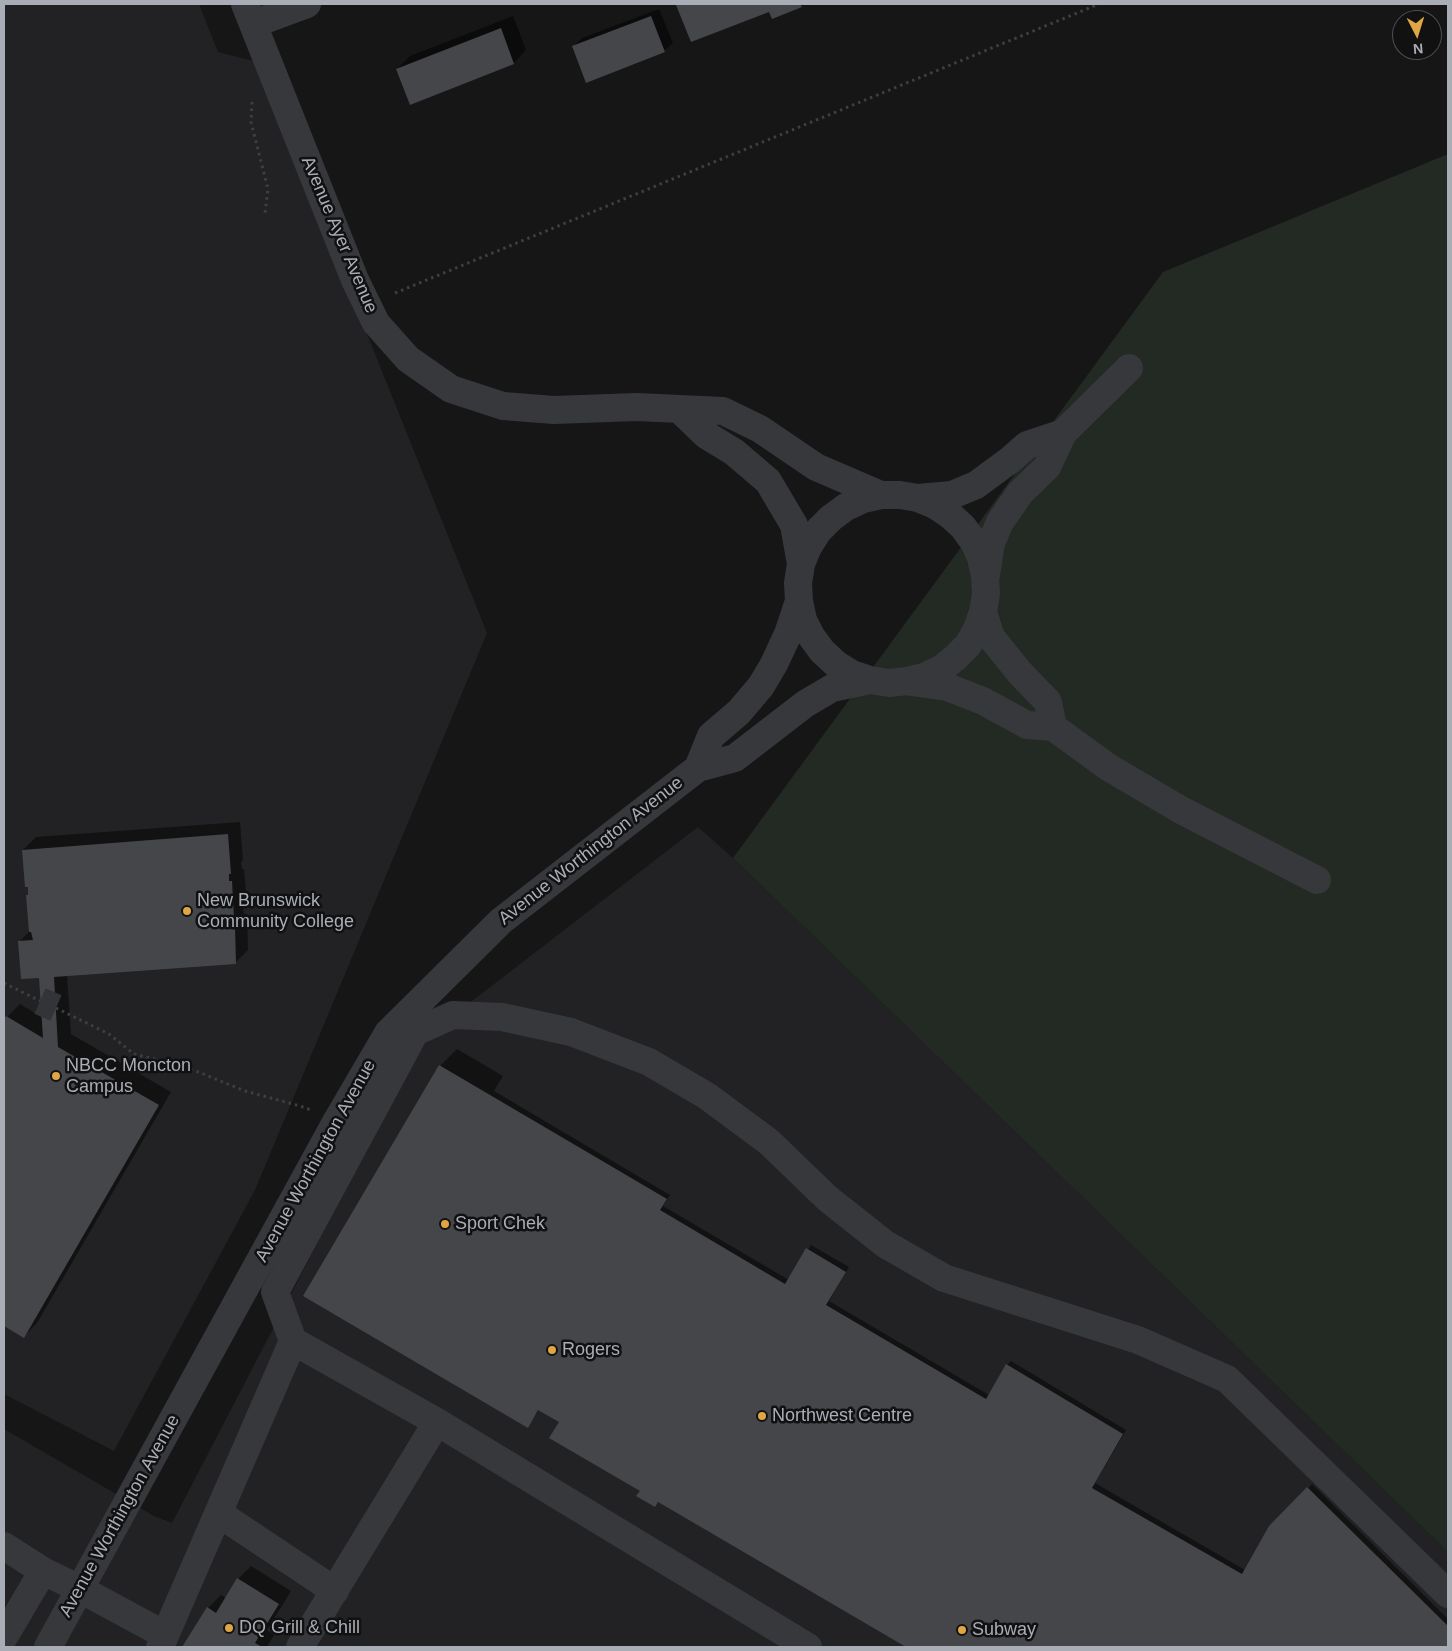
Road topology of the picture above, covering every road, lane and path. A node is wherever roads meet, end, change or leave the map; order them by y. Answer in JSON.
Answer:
{"nodes":[{"id":1,"x":307,"y":4,"type":"edge"},
{"id":2,"x":1099,"y":4,"type":"edge"},
{"id":3,"x":249,"y":14,"type":"edge"},
{"id":4,"x":394,"y":294,"type":"dead end"},
{"id":5,"x":1129,"y":368,"type":"dead end"},
{"id":6,"x":680,"y":410,"type":"junction"},
{"id":7,"x":1063,"y":433,"type":"junction"},
{"id":8,"x":881,"y":495,"type":"junction"},
{"id":9,"x":918,"y":498,"type":"junction"},
{"id":10,"x":801,"y":564,"type":"junction"},
{"id":11,"x":986,"y":576,"type":"junction"},
{"id":12,"x":799,"y":602,"type":"junction"},
{"id":13,"x":983,"y":612,"type":"junction"},
{"id":14,"x":870,"y":680,"type":"junction"},
{"id":15,"x":906,"y":681,"type":"junction"},
{"id":16,"x":1053,"y":727,"type":"junction"},
{"id":17,"x":698,"y":768,"type":"junction"},
{"id":18,"x":1318,"y":880,"type":"dead end"},
{"id":19,"x":4,"y":983,"type":"edge"},
{"id":20,"x":40,"y":1001,"type":"tunnel mouth"},
{"id":21,"x":56,"y":1008,"type":"tunnel mouth"},
{"id":22,"x":336,"y":1122,"type":"junction"},
{"id":23,"x":293,"y":1341,"type":"junction"},
{"id":24,"x":437,"y":1422,"type":"junction"},
{"id":25,"x":218,"y":1513,"type":"junction"},
{"id":26,"x":4,"y":1546,"type":"edge"},
{"id":27,"x":44,"y":1571,"type":"junction"},
{"id":28,"x":80,"y":1589,"type":"junction"},
{"id":29,"x":335,"y":1591,"type":"junction"},
{"id":30,"x":1448,"y":1594,"type":"edge"},
{"id":31,"x":4,"y":1637,"type":"edge"},
{"id":32,"x":163,"y":1641,"type":"edge"},
{"id":33,"x":48,"y":1647,"type":"edge"},
{"id":34,"x":300,"y":1647,"type":"edge"},
{"id":35,"x":808,"y":1647,"type":"edge"}],
"edges":[{"from":1,"to":3,"type":"street"},
{"from":2,"to":4,"type":"path"},
{"from":3,"to":6,"type":"street","name":"Avenue Ayer Avenue"},
{"from":5,"to":7,"type":"street"},
{"from":6,"to":8,"type":"street","name":"Avenue Ayer Avenue"},
{"from":6,"to":10,"type":"street"},
{"from":7,"to":9,"type":"street"},
{"from":7,"to":11,"type":"street"},
{"from":8,"to":9,"type":"street"},
{"from":8,"to":10,"type":"street"},
{"from":9,"to":11,"type":"street"},
{"from":10,"to":12,"type":"street"},
{"from":11,"to":13,"type":"street"},
{"from":12,"to":14,"type":"street"},
{"from":12,"to":17,"type":"street","name":"Avenue Worthington Avenue"},
{"from":13,"to":15,"type":"street"},
{"from":13,"to":16,"type":"street"},
{"from":14,"to":15,"type":"street"},
{"from":14,"to":17,"type":"street","name":"Avenue Worthington Avenue"},
{"from":15,"to":16,"type":"street"},
{"from":16,"to":18,"type":"street"},
{"from":17,"to":22,"type":"street","name":"Avenue Worthington Avenue"},
{"from":19,"to":20,"type":"path"},
{"from":21,"to":22,"type":"path"},
{"from":22,"to":28,"type":"street","name":"Avenue Worthington Avenue"},
{"from":23,"to":24,"type":"street"},
{"from":23,"to":25,"type":"street"},
{"from":23,"to":30,"type":"street"},
{"from":24,"to":29,"type":"street"},
{"from":24,"to":35,"type":"street"},
{"from":25,"to":29,"type":"street"},
{"from":25,"to":32,"type":"street"},
{"from":26,"to":27,"type":"street"},
{"from":27,"to":28,"type":"street"},
{"from":27,"to":31,"type":"street"},
{"from":28,"to":32,"type":"street"},
{"from":28,"to":33,"type":"street","name":"Avenue Worthington Avenue"},
{"from":29,"to":34,"type":"street"}]}
